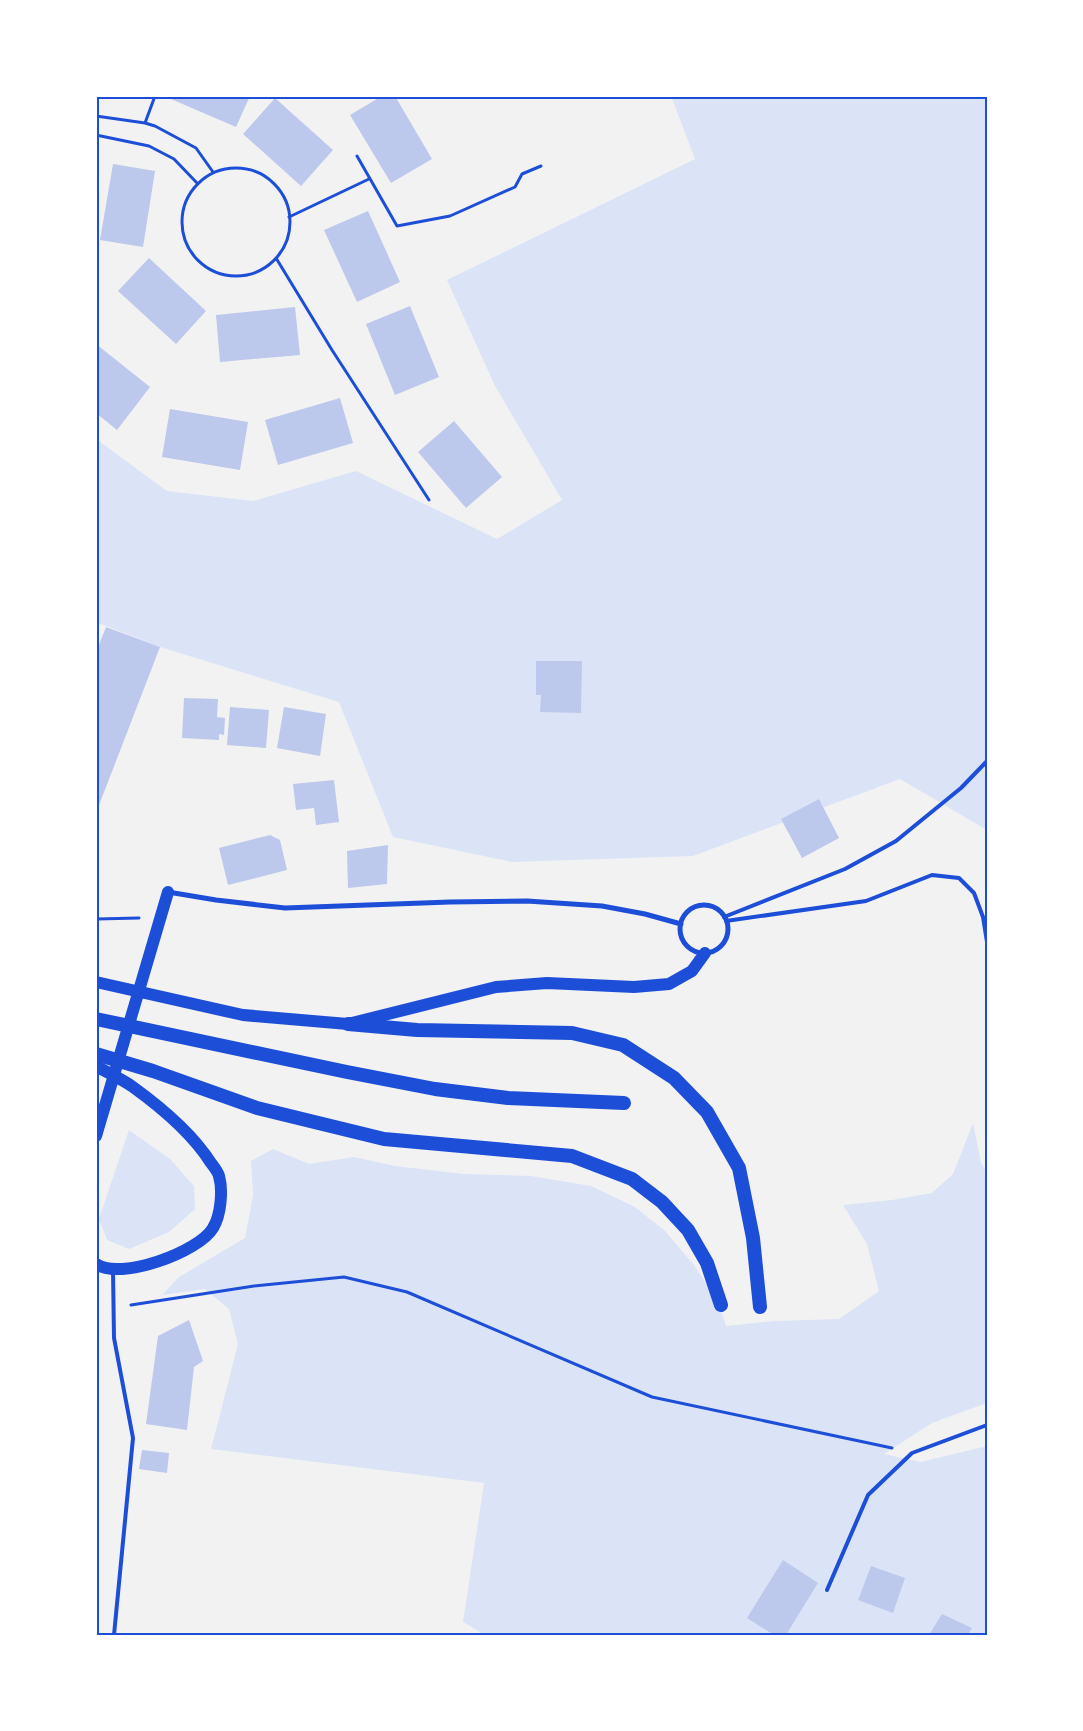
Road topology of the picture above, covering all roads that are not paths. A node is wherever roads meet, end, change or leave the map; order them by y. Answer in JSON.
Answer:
{"nodes":[{"id":1,"x":987,"y":761,"type":"edge"},
{"id":2,"x":168,"y":892,"type":"joint"},
{"id":3,"x":725,"y":919,"type":"junction"},
{"id":4,"x":681,"y":924,"type":"junction"},
{"id":5,"x":987,"y":942,"type":"edge"},
{"id":6,"x":705,"y":953,"type":"junction"},
{"id":7,"x":96,"y":982,"type":"edge"},
{"id":8,"x":96,"y":1018,"type":"edge"},
{"id":9,"x":348,"y":1024,"type":"junction"},
{"id":10,"x":96,"y":1054,"type":"edge"},
{"id":11,"x":96,"y":1066,"type":"edge"},
{"id":12,"x":624,"y":1103,"type":"dead end"},
{"id":13,"x":96,"y":1136,"type":"edge"},
{"id":14,"x":96,"y":1264,"type":"edge"},
{"id":15,"x":113,"y":1270,"type":"junction"},
{"id":16,"x":721,"y":1305,"type":"dead end"},
{"id":17,"x":760,"y":1307,"type":"dead end"},
{"id":18,"x":987,"y":1425,"type":"edge"},
{"id":19,"x":827,"y":1590,"type":"dead end"},
{"id":20,"x":114,"y":1635,"type":"edge"}],
"edges":[{"from":1,"to":3,"type":"lane"},
{"from":2,"to":4,"type":"street"},
{"from":2,"to":13,"type":"main road"},
{"from":3,"to":4,"type":"street"},
{"from":3,"to":5,"type":"lane"},
{"from":3,"to":6,"type":"street"},
{"from":4,"to":6,"type":"street"},
{"from":6,"to":9,"type":"main road"},
{"from":7,"to":9,"type":"main road"},
{"from":8,"to":12,"type":"highway"},
{"from":9,"to":17,"type":"highway"},
{"from":10,"to":16,"type":"highway"},
{"from":11,"to":15,"type":"main road"},
{"from":14,"to":15,"type":"main road"},
{"from":15,"to":20,"type":"lane"},
{"from":18,"to":19,"type":"lane"}]}
